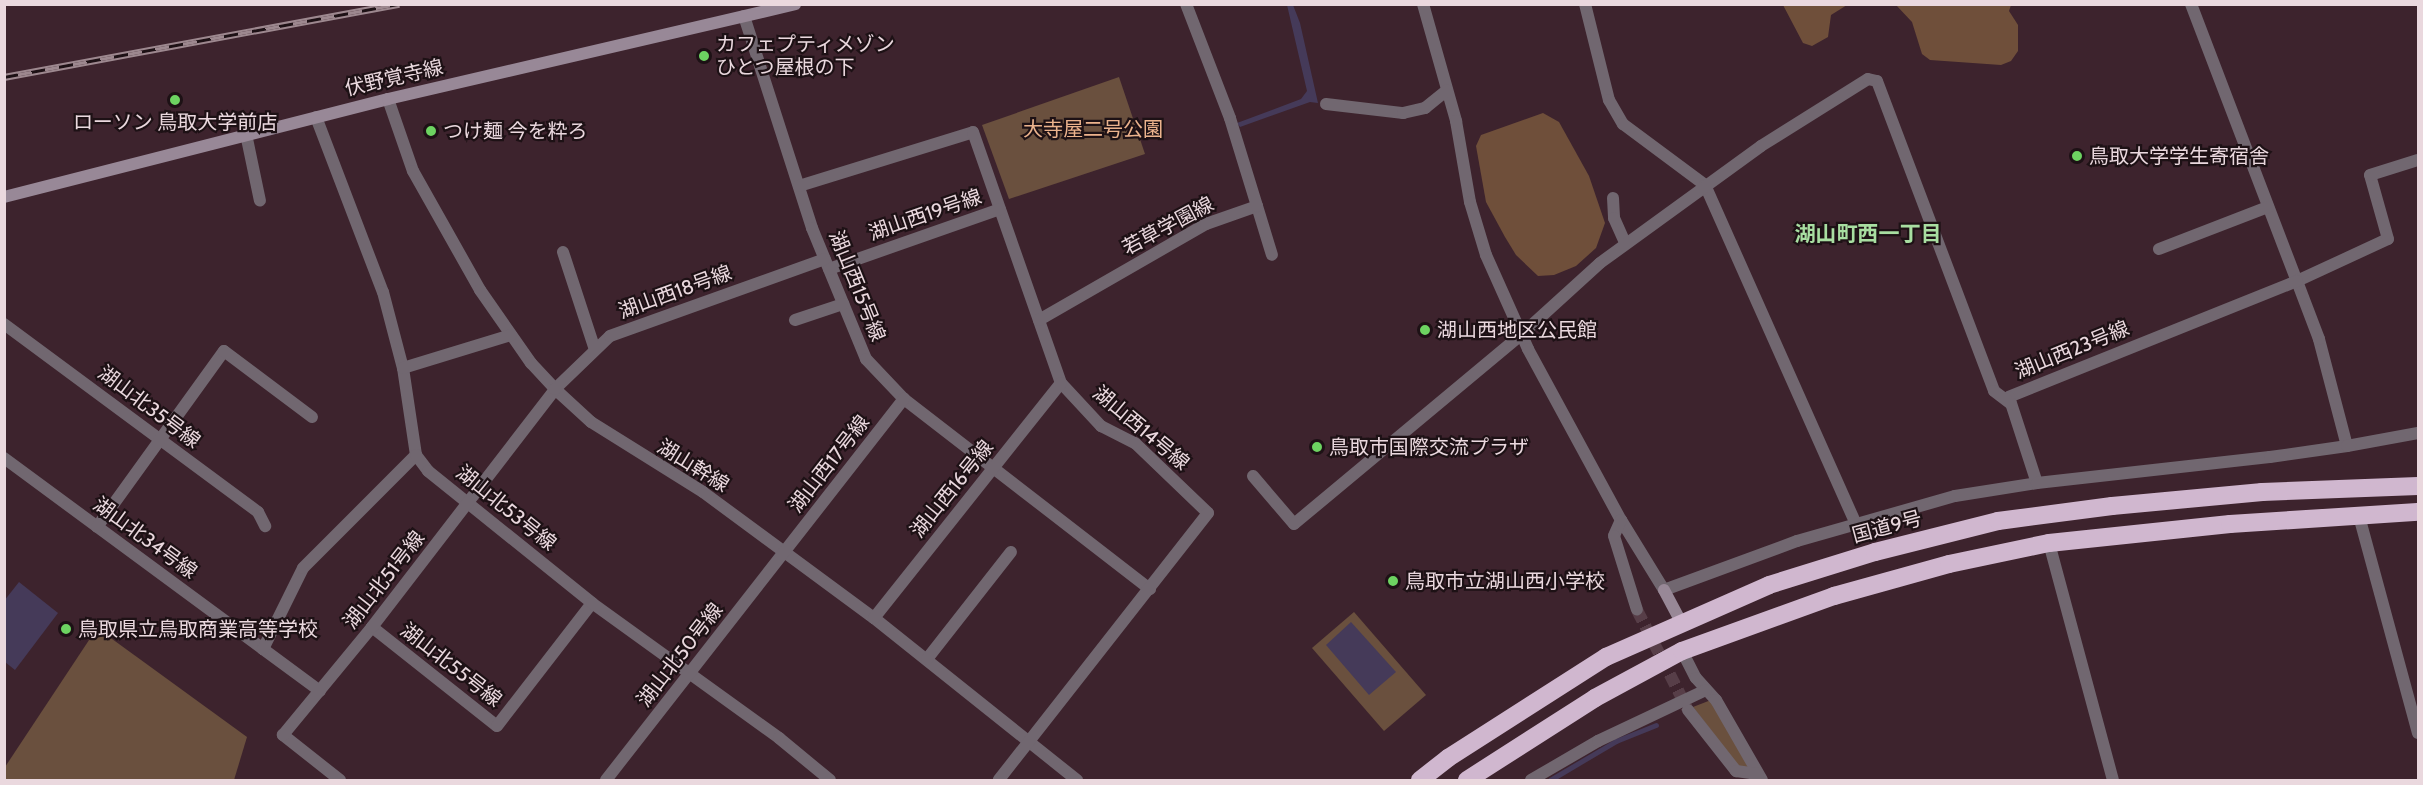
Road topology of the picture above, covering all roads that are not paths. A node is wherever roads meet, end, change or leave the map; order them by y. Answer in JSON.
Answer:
{"nodes":[{"id":1,"x":795,"y":4,"type":"edge"},
{"id":2,"x":1186,"y":4,"type":"edge"},
{"id":3,"x":1423,"y":4,"type":"edge"},
{"id":4,"x":1585,"y":4,"type":"edge"},
{"id":5,"x":2191,"y":4,"type":"edge"},
{"id":6,"x":771,"y":7,"type":"edge"},
{"id":7,"x":744,"y":16,"type":"junction"},
{"id":8,"x":1447,"y":90,"type":"junction"},
{"id":9,"x":388,"y":99,"type":"junction"},
{"id":10,"x":1326,"y":104,"type":"dead end"},
{"id":11,"x":316,"y":117,"type":"junction"},
{"id":12,"x":246,"y":134,"type":"junction"},
{"id":13,"x":2418,"y":160,"type":"edge"},
{"id":14,"x":1705,"y":185,"type":"junction"},
{"id":15,"x":799,"y":186,"type":"junction"},
{"id":16,"x":4,"y":197,"type":"edge"},
{"id":17,"x":1612,"y":198,"type":"dead end"},
{"id":18,"x":260,"y":201,"type":"dead end"},
{"id":19,"x":1257,"y":206,"type":"junction"},
{"id":20,"x":2268,"y":207,"type":"junction"},
{"id":21,"x":1000,"y":209,"type":"junction"},
{"id":22,"x":1625,"y":243,"type":"junction"},
{"id":23,"x":2159,"y":249,"type":"dead end"},
{"id":24,"x":563,"y":252,"type":"dead end"},
{"id":25,"x":1272,"y":255,"type":"dead end"},
{"id":26,"x":827,"y":264,"type":"junction"},
{"id":27,"x":2297,"y":281,"type":"junction"},
{"id":28,"x":843,"y":304,"type":"junction"},
{"id":29,"x":795,"y":320,"type":"dead end"},
{"id":30,"x":1039,"y":320,"type":"junction"},
{"id":31,"x":4,"y":324,"type":"edge"},
{"id":32,"x":1522,"y":334,"type":"junction"},
{"id":33,"x":512,"y":335,"type":"junction"},
{"id":34,"x":595,"y":350,"type":"junction"},
{"id":35,"x":403,"y":368,"type":"junction"},
{"id":36,"x":1061,"y":383,"type":"junction"},
{"id":37,"x":555,"y":389,"type":"junction"},
{"id":38,"x":904,"y":399,"type":"junction"},
{"id":39,"x":2011,"y":404,"type":"junction"},
{"id":40,"x":312,"y":417,"type":"dead end"},
{"id":41,"x":2418,"y":432,"type":"edge"},
{"id":42,"x":159,"y":439,"type":"junction"},
{"id":43,"x":2347,"y":446,"type":"junction"},
{"id":44,"x":416,"y":455,"type":"junction"},
{"id":45,"x":4,"y":458,"type":"edge"},
{"id":46,"x":996,"y":466,"type":"junction"},
{"id":47,"x":1253,"y":476,"type":"dead end"},
{"id":48,"x":2037,"y":483,"type":"junction"},
{"id":49,"x":2418,"y":486,"type":"edge"},
{"id":50,"x":470,"y":502,"type":"junction"},
{"id":51,"x":2418,"y":512,"type":"edge"},
{"id":52,"x":2359,"y":516,"type":"junction"},
{"id":53,"x":1621,"y":520,"type":"junction"},
{"id":54,"x":1856,"y":524,"type":"junction"},
{"id":55,"x":265,"y":526,"type":"dead end"},
{"id":56,"x":97,"y":527,"type":"junction"},
{"id":57,"x":2049,"y":543,"type":"junction"},
{"id":58,"x":1011,"y":552,"type":"dead end"},
{"id":59,"x":784,"y":553,"type":"junction"},
{"id":60,"x":1150,"y":589,"type":"junction"},
{"id":61,"x":1664,"y":590,"type":"junction"},
{"id":62,"x":592,"y":603,"type":"junction"},
{"id":63,"x":1637,"y":610,"type":"tunnel mouth"},
{"id":64,"x":874,"y":618,"type":"junction"},
{"id":65,"x":1681,"y":622,"type":"junction"},
{"id":66,"x":372,"y":627,"type":"junction"},
{"id":67,"x":263,"y":649,"type":"junction"},
{"id":68,"x":1682,"y":651,"type":"junction"},
{"id":69,"x":927,"y":659,"type":"junction"},
{"id":70,"x":690,"y":675,"type":"junction"},
{"id":71,"x":1706,"y":690,"type":"junction"},
{"id":72,"x":320,"y":691,"type":"junction"},
{"id":73,"x":1688,"y":710,"type":"tunnel mouth"},
{"id":74,"x":2418,"y":733,"type":"edge"},
{"id":75,"x":1029,"y":742,"type":"junction"},
{"id":76,"x":1760,"y":777,"type":"edge"},
{"id":77,"x":338,"y":780,"type":"edge"},
{"id":78,"x":606,"y":780,"type":"edge"},
{"id":79,"x":830,"y":780,"type":"edge"},
{"id":80,"x":999,"y":780,"type":"edge"},
{"id":81,"x":1077,"y":780,"type":"edge"},
{"id":82,"x":1420,"y":780,"type":"edge"},
{"id":83,"x":1467,"y":780,"type":"edge"},
{"id":84,"x":1531,"y":780,"type":"edge"},
{"id":85,"x":2113,"y":780,"type":"edge"}],
"edges":[{"from":1,"to":6,"type":"main road","name":"伏野覚寺線"},
{"from":2,"to":19,"type":"street"},
{"from":3,"to":8,"type":"street"},
{"from":4,"to":14,"type":"street"},
{"from":5,"to":20,"type":"street"},
{"from":6,"to":7,"type":"main road","name":"伏野覚寺線"},
{"from":7,"to":9,"type":"main road","name":"伏野覚寺線"},
{"from":7,"to":15,"type":"street","name":"湖山西15号線"},
{"from":8,"to":10,"type":"street"},
{"from":8,"to":32,"type":"street"},
{"from":9,"to":11,"type":"main road","name":"伏野覚寺線"},
{"from":9,"to":33,"type":"street","name":"湖山幹線"},
{"from":11,"to":12,"type":"main road","name":"伏野覚寺線"},
{"from":11,"to":35,"type":"street"},
{"from":12,"to":16,"type":"main road","name":"伏野覚寺線"},
{"from":12,"to":18,"type":"street"},
{"from":13,"to":27,"type":"street"},
{"from":14,"to":22,"type":"street"},
{"from":14,"to":39,"type":"street"},
{"from":14,"to":54,"type":"street"},
{"from":15,"to":21,"type":"street","name":"湖山西14号線"},
{"from":15,"to":26,"type":"street","name":"湖山西15号線"},
{"from":17,"to":22,"type":"street"},
{"from":19,"to":25,"type":"street"},
{"from":19,"to":30,"type":"street","name":"若草学園線"},
{"from":20,"to":23,"type":"street"},
{"from":20,"to":27,"type":"street"},
{"from":21,"to":26,"type":"street","name":"湖山西19号線"},
{"from":21,"to":30,"type":"street","name":"湖山西14号線"},
{"from":22,"to":32,"type":"street"},
{"from":24,"to":34,"type":"street"},
{"from":26,"to":28,"type":"street","name":"湖山西15号線"},
{"from":26,"to":34,"type":"street","name":"湖山西18号線"},
{"from":27,"to":39,"type":"street","name":"湖山西23号線"},
{"from":27,"to":43,"type":"street"},
{"from":28,"to":29,"type":"street"},
{"from":28,"to":38,"type":"street","name":"湖山西15号線"},
{"from":30,"to":36,"type":"street","name":"湖山西14号線"},
{"from":31,"to":42,"type":"street","name":"湖山北35号線"},
{"from":32,"to":47,"type":"street"},
{"from":32,"to":53,"type":"street"},
{"from":33,"to":35,"type":"street"},
{"from":33,"to":37,"type":"street","name":"湖山幹線"},
{"from":34,"to":37,"type":"street","name":"湖山西18号線"},
{"from":35,"to":44,"type":"street"},
{"from":36,"to":46,"type":"street","name":"湖山西16号線"},
{"from":36,"to":60,"type":"street","name":"湖山西14号線"},
{"from":37,"to":50,"type":"street","name":"湖山北51号線"},
{"from":37,"to":59,"type":"street","name":"湖山幹線"},
{"from":38,"to":46,"type":"street","name":"湖山西15号線"},
{"from":38,"to":59,"type":"street","name":"湖山西17号線"},
{"from":39,"to":48,"type":"street","name":"湖山西23号線"},
{"from":40,"to":42,"type":"street"},
{"from":41,"to":43,"type":"street"},
{"from":42,"to":55,"type":"street","name":"湖山北35号線"},
{"from":42,"to":56,"type":"street"},
{"from":43,"to":48,"type":"street"},
{"from":44,"to":50,"type":"street","name":"湖山北53号線"},
{"from":44,"to":67,"type":"street"},
{"from":45,"to":56,"type":"street","name":"湖山北34号線"},
{"from":46,"to":60,"type":"street","name":"湖山西15号線"},
{"from":46,"to":64,"type":"street","name":"湖山西16号線"},
{"from":48,"to":54,"type":"street"},
{"from":49,"to":65,"type":"highway","name":"国道9号"},
{"from":50,"to":62,"type":"street","name":"湖山北53号線"},
{"from":50,"to":66,"type":"street","name":"湖山北51号線"},
{"from":51,"to":52,"type":"highway"},
{"from":52,"to":57,"type":"highway"},
{"from":52,"to":74,"type":"street"},
{"from":53,"to":61,"type":"street"},
{"from":53,"to":63,"type":"street"},
{"from":54,"to":61,"type":"street"},
{"from":56,"to":67,"type":"street","name":"湖山北34号線"},
{"from":57,"to":68,"type":"highway"},
{"from":57,"to":85,"type":"street"},
{"from":58,"to":69,"type":"street"},
{"from":59,"to":64,"type":"street","name":"湖山幹線"},
{"from":59,"to":70,"type":"street","name":"湖山北50号線"},
{"from":60,"to":75,"type":"street","name":"湖山西14号線"},
{"from":61,"to":65,"type":"main road"},
{"from":62,"to":66,"type":"street","name":"湖山北55号線"},
{"from":62,"to":70,"type":"street","name":"湖山北53号線"},
{"from":64,"to":69,"type":"street","name":"湖山幹線"},
{"from":65,"to":82,"type":"highway","name":"国道9号"},
{"from":66,"to":72,"type":"street","name":"湖山北51号線"},
{"from":67,"to":72,"type":"street"},
{"from":68,"to":71,"type":"street"},
{"from":68,"to":83,"type":"highway"},
{"from":69,"to":75,"type":"street","name":"湖山幹線"},
{"from":70,"to":78,"type":"street","name":"湖山北50号線"},
{"from":70,"to":79,"type":"street","name":"湖山北53号線"},
{"from":71,"to":76,"type":"street"},
{"from":71,"to":84,"type":"street"},
{"from":72,"to":77,"type":"street","name":"湖山北51号線"},
{"from":73,"to":76,"type":"street"},
{"from":75,"to":80,"type":"street","name":"湖山西14号線"},
{"from":75,"to":81,"type":"street","name":"湖山幹線"}]}
